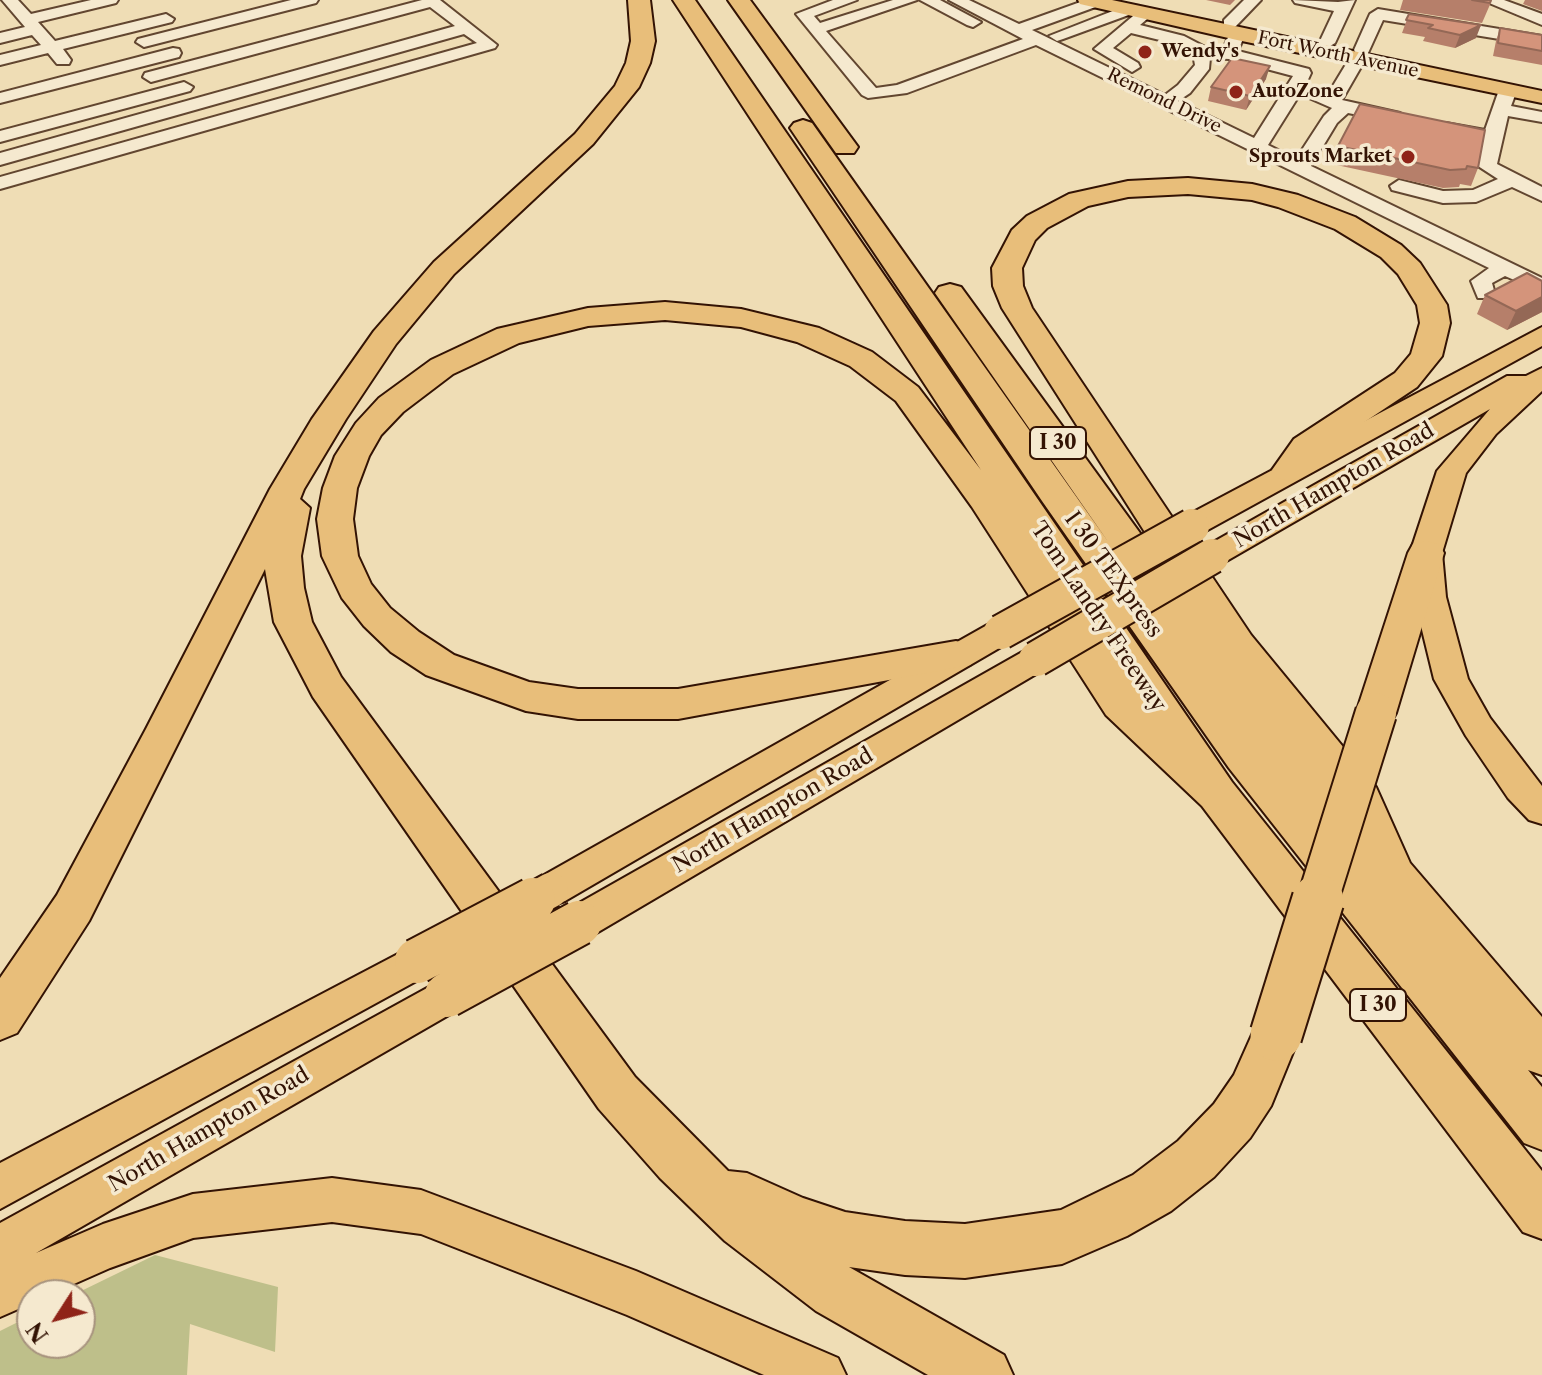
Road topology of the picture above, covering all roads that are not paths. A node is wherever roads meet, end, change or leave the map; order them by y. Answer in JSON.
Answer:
{"nodes":[{"id":1,"x":47,"y":0,"type":"edge"},
{"id":2,"x":110,"y":0,"type":"edge"},
{"id":3,"x":240,"y":0,"type":"edge"},
{"id":4,"x":310,"y":0,"type":"edge"},
{"id":5,"x":374,"y":0,"type":"edge"},
{"id":6,"x":639,"y":0,"type":"edge"},
{"id":7,"x":684,"y":0,"type":"edge"},
{"id":8,"x":714,"y":0,"type":"edge"},
{"id":9,"x":739,"y":0,"type":"edge"},
{"id":10,"x":849,"y":0,"type":"edge"},
{"id":11,"x":909,"y":0,"type":"edge"},
{"id":12,"x":928,"y":0,"type":"edge"},
{"id":13,"x":957,"y":0,"type":"edge"},
{"id":14,"x":1253,"y":0,"type":"edge"},
{"id":15,"x":1301,"y":0,"type":"edge"},
{"id":16,"x":1490,"y":0,"type":"edge"},
{"id":17,"x":431,"y":1,"type":"edge"},
{"id":18,"x":1091,"y":1,"type":"edge"},
{"id":19,"x":163,"y":4,"type":"dead end"},
{"id":20,"x":1345,"y":4,"type":"edge"},
{"id":21,"x":798,"y":7,"type":"edge"},
{"id":22,"x":1133,"y":12,"type":"edge"},
{"id":23,"x":449,"y":15,"type":"junction"},
{"id":24,"x":24,"y":17,"type":"edge"},
{"id":25,"x":0,"y":19,"type":"edge"},
{"id":26,"x":1542,"y":20,"type":"edge"},
{"id":27,"x":467,"y":28,"type":"junction"},
{"id":28,"x":816,"y":29,"type":"junction"},
{"id":29,"x":1234,"y":34,"type":"junction"},
{"id":30,"x":1057,"y":36,"type":"dead end"},
{"id":31,"x":0,"y":38,"type":"edge"},
{"id":32,"x":1025,"y":38,"type":"junction"},
{"id":33,"x":1542,"y":41,"type":"edge"},
{"id":34,"x":1327,"y":43,"type":"junction"},
{"id":35,"x":127,"y":47,"type":"dead end"},
{"id":36,"x":1201,"y":52,"type":"junction"},
{"id":37,"x":1359,"y":55,"type":"junction"},
{"id":38,"x":0,"y":60,"type":"edge"},
{"id":39,"x":79,"y":77,"type":"junction"},
{"id":40,"x":139,"y":80,"type":"dead end"},
{"id":41,"x":1296,"y":86,"type":"junction"},
{"id":42,"x":1542,"y":86,"type":"edge"},
{"id":43,"x":1184,"y":89,"type":"junction"},
{"id":44,"x":1507,"y":93,"type":"junction"},
{"id":45,"x":1542,"y":97,"type":"edge"},
{"id":46,"x":0,"y":98,"type":"edge"},
{"id":47,"x":1166,"y":102,"type":"junction"},
{"id":48,"x":1338,"y":104,"type":"junction"},
{"id":49,"x":106,"y":108,"type":"junction"},
{"id":50,"x":1542,"y":117,"type":"edge"},
{"id":51,"x":121,"y":125,"type":"junction"},
{"id":52,"x":0,"y":137,"type":"edge"},
{"id":53,"x":1492,"y":137,"type":"junction"},
{"id":54,"x":138,"y":144,"type":"junction"},
{"id":55,"x":1258,"y":147,"type":"junction"},
{"id":56,"x":0,"y":159,"type":"edge"},
{"id":57,"x":1300,"y":168,"type":"junction"},
{"id":58,"x":1512,"y":180,"type":"junction"},
{"id":59,"x":0,"y":183,"type":"edge"},
{"id":60,"x":1399,"y":186,"type":"dead end"},
{"id":61,"x":1542,"y":195,"type":"edge"},
{"id":62,"x":1504,"y":268,"type":"junction"},
{"id":63,"x":1542,"y":286,"type":"edge"},
{"id":64,"x":1485,"y":294,"type":"edge"},
{"id":65,"x":1542,"y":335,"type":"edge"},
{"id":66,"x":1542,"y":367,"type":"edge"},
{"id":67,"x":1542,"y":376,"type":"edge"},
{"id":68,"x":1289,"y":470,"type":"junction"},
{"id":69,"x":287,"y":489,"type":"junction"},
{"id":70,"x":1426,"y":553,"type":"junction"},
{"id":71,"x":956,"y":655,"type":"junction"},
{"id":72,"x":1217,"y":794,"type":"junction"},
{"id":73,"x":1542,"y":810,"type":"edge"},
{"id":74,"x":1392,"y":874,"type":"junction"},
{"id":75,"x":0,"y":1018,"type":"edge"},
{"id":76,"x":1542,"y":1053,"type":"edge"},
{"id":77,"x":1542,"y":1126,"type":"edge"},
{"id":78,"x":0,"y":1187,"type":"edge"},
{"id":79,"x":716,"y":1193,"type":"junction"},
{"id":80,"x":1542,"y":1213,"type":"edge"},
{"id":81,"x":0,"y":1248,"type":"edge"},
{"id":82,"x":0,"y":1293,"type":"edge"},
{"id":83,"x":821,"y":1375,"type":"edge"},
{"id":84,"x":984,"y":1375,"type":"edge"}],
"edges":[{"from":1,"to":24,"type":"street"},
{"from":2,"to":24,"type":"street"},
{"from":3,"to":24,"type":"street"},
{"from":4,"to":35,"type":"street"},
{"from":5,"to":39,"type":"street"},
{"from":6,"to":69,"type":"highway"},
{"from":7,"to":72,"type":"highway","name":"Tom Landry Freeway","number":"I 30"},
{"from":8,"to":77,"type":"highway","name":"I 30 TEXpress"},
{"from":9,"to":74,"type":"highway","number":"I 30"},
{"from":10,"to":21,"type":"street"},
{"from":11,"to":28,"type":"street"},
{"from":12,"to":32,"type":"street"},
{"from":13,"to":32,"type":"street","name":"Remond Drive"},
{"from":14,"to":29,"type":"street"},
{"from":15,"to":20,"type":"street"},
{"from":16,"to":26,"type":"street"},
{"from":17,"to":23,"type":"street"},
{"from":17,"to":40,"type":"street"},
{"from":18,"to":22,"type":"main road","name":"Fort Worth Avenue"},
{"from":18,"to":32,"type":"street"},
{"from":19,"to":24,"type":"street"},
{"from":20,"to":34,"type":"street"},
{"from":21,"to":28,"type":"street"},
{"from":22,"to":29,"type":"main road","name":"Fort Worth Avenue"},
{"from":22,"to":30,"type":"street"},
{"from":22,"to":36,"type":"street"},
{"from":22,"to":43,"type":"street"},
{"from":23,"to":27,"type":"street"},
{"from":23,"to":49,"type":"street"},
{"from":24,"to":25,"type":"street"},
{"from":24,"to":31,"type":"street"},
{"from":24,"to":38,"type":"street"},
{"from":24,"to":39,"type":"street"},
{"from":27,"to":51,"type":"street"},
{"from":27,"to":54,"type":"street"},
{"from":28,"to":32,"type":"street"},
{"from":29,"to":34,"type":"main road","name":"Fort Worth Avenue"},
{"from":29,"to":36,"type":"street"},
{"from":29,"to":37,"type":"main road","name":"Fort Worth Avenue"},
{"from":29,"to":41,"type":"street"},
{"from":32,"to":47,"type":"street","name":"Remond Drive"},
{"from":33,"to":37,"type":"street"},
{"from":34,"to":37,"type":"main road","name":"Fort Worth Avenue"},
{"from":36,"to":43,"type":"street"},
{"from":37,"to":44,"type":"main road","name":"Fort Worth Avenue"},
{"from":37,"to":48,"type":"street"},
{"from":39,"to":46,"type":"street"},
{"from":39,"to":49,"type":"street"},
{"from":41,"to":48,"type":"street"},
{"from":41,"to":55,"type":"street"},
{"from":42,"to":44,"type":"main road","name":"Fort Worth Avenue"},
{"from":43,"to":47,"type":"street"},
{"from":44,"to":45,"type":"main road","name":"Fort Worth Avenue"},
{"from":44,"to":50,"type":"street"},
{"from":44,"to":53,"type":"street"},
{"from":47,"to":55,"type":"street","name":"Remond Drive"},
{"from":48,"to":53,"type":"street"},
{"from":48,"to":57,"type":"street"},
{"from":49,"to":51,"type":"street"},
{"from":49,"to":52,"type":"street"},
{"from":51,"to":54,"type":"street"},
{"from":51,"to":56,"type":"street"},
{"from":53,"to":58,"type":"street"},
{"from":54,"to":59,"type":"street"},
{"from":55,"to":57,"type":"street","name":"Remond Drive"},
{"from":57,"to":62,"type":"street","name":"Remond Drive"},
{"from":58,"to":60,"type":"street"},
{"from":58,"to":61,"type":"street"},
{"from":62,"to":63,"type":"street","name":"Remond Drive"},
{"from":62,"to":64,"type":"street"},
{"from":65,"to":68,"type":"main road","name":"North Hampton Road"},
{"from":66,"to":81,"type":"main road","name":"North Hampton Road","bridge":true},
{"from":67,"to":70,"type":"main road"},
{"from":68,"to":71,"type":"main road","name":"North Hampton Road","bridge":true},
{"from":68,"to":74,"type":"highway"},
{"from":69,"to":75,"type":"highway"},
{"from":69,"to":79,"type":"highway"},
{"from":70,"to":73,"type":"main road"},
{"from":70,"to":79,"type":"highway","bridge":true},
{"from":71,"to":72,"type":"highway"},
{"from":71,"to":78,"type":"main road","name":"North Hampton Road","bridge":true},
{"from":72,"to":80,"type":"highway","name":"Tom Landry Freeway","number":"I 30"},
{"from":74,"to":76,"type":"highway","number":"I 30"},
{"from":79,"to":84,"type":"highway"},
{"from":82,"to":83,"type":"main road"}]}
